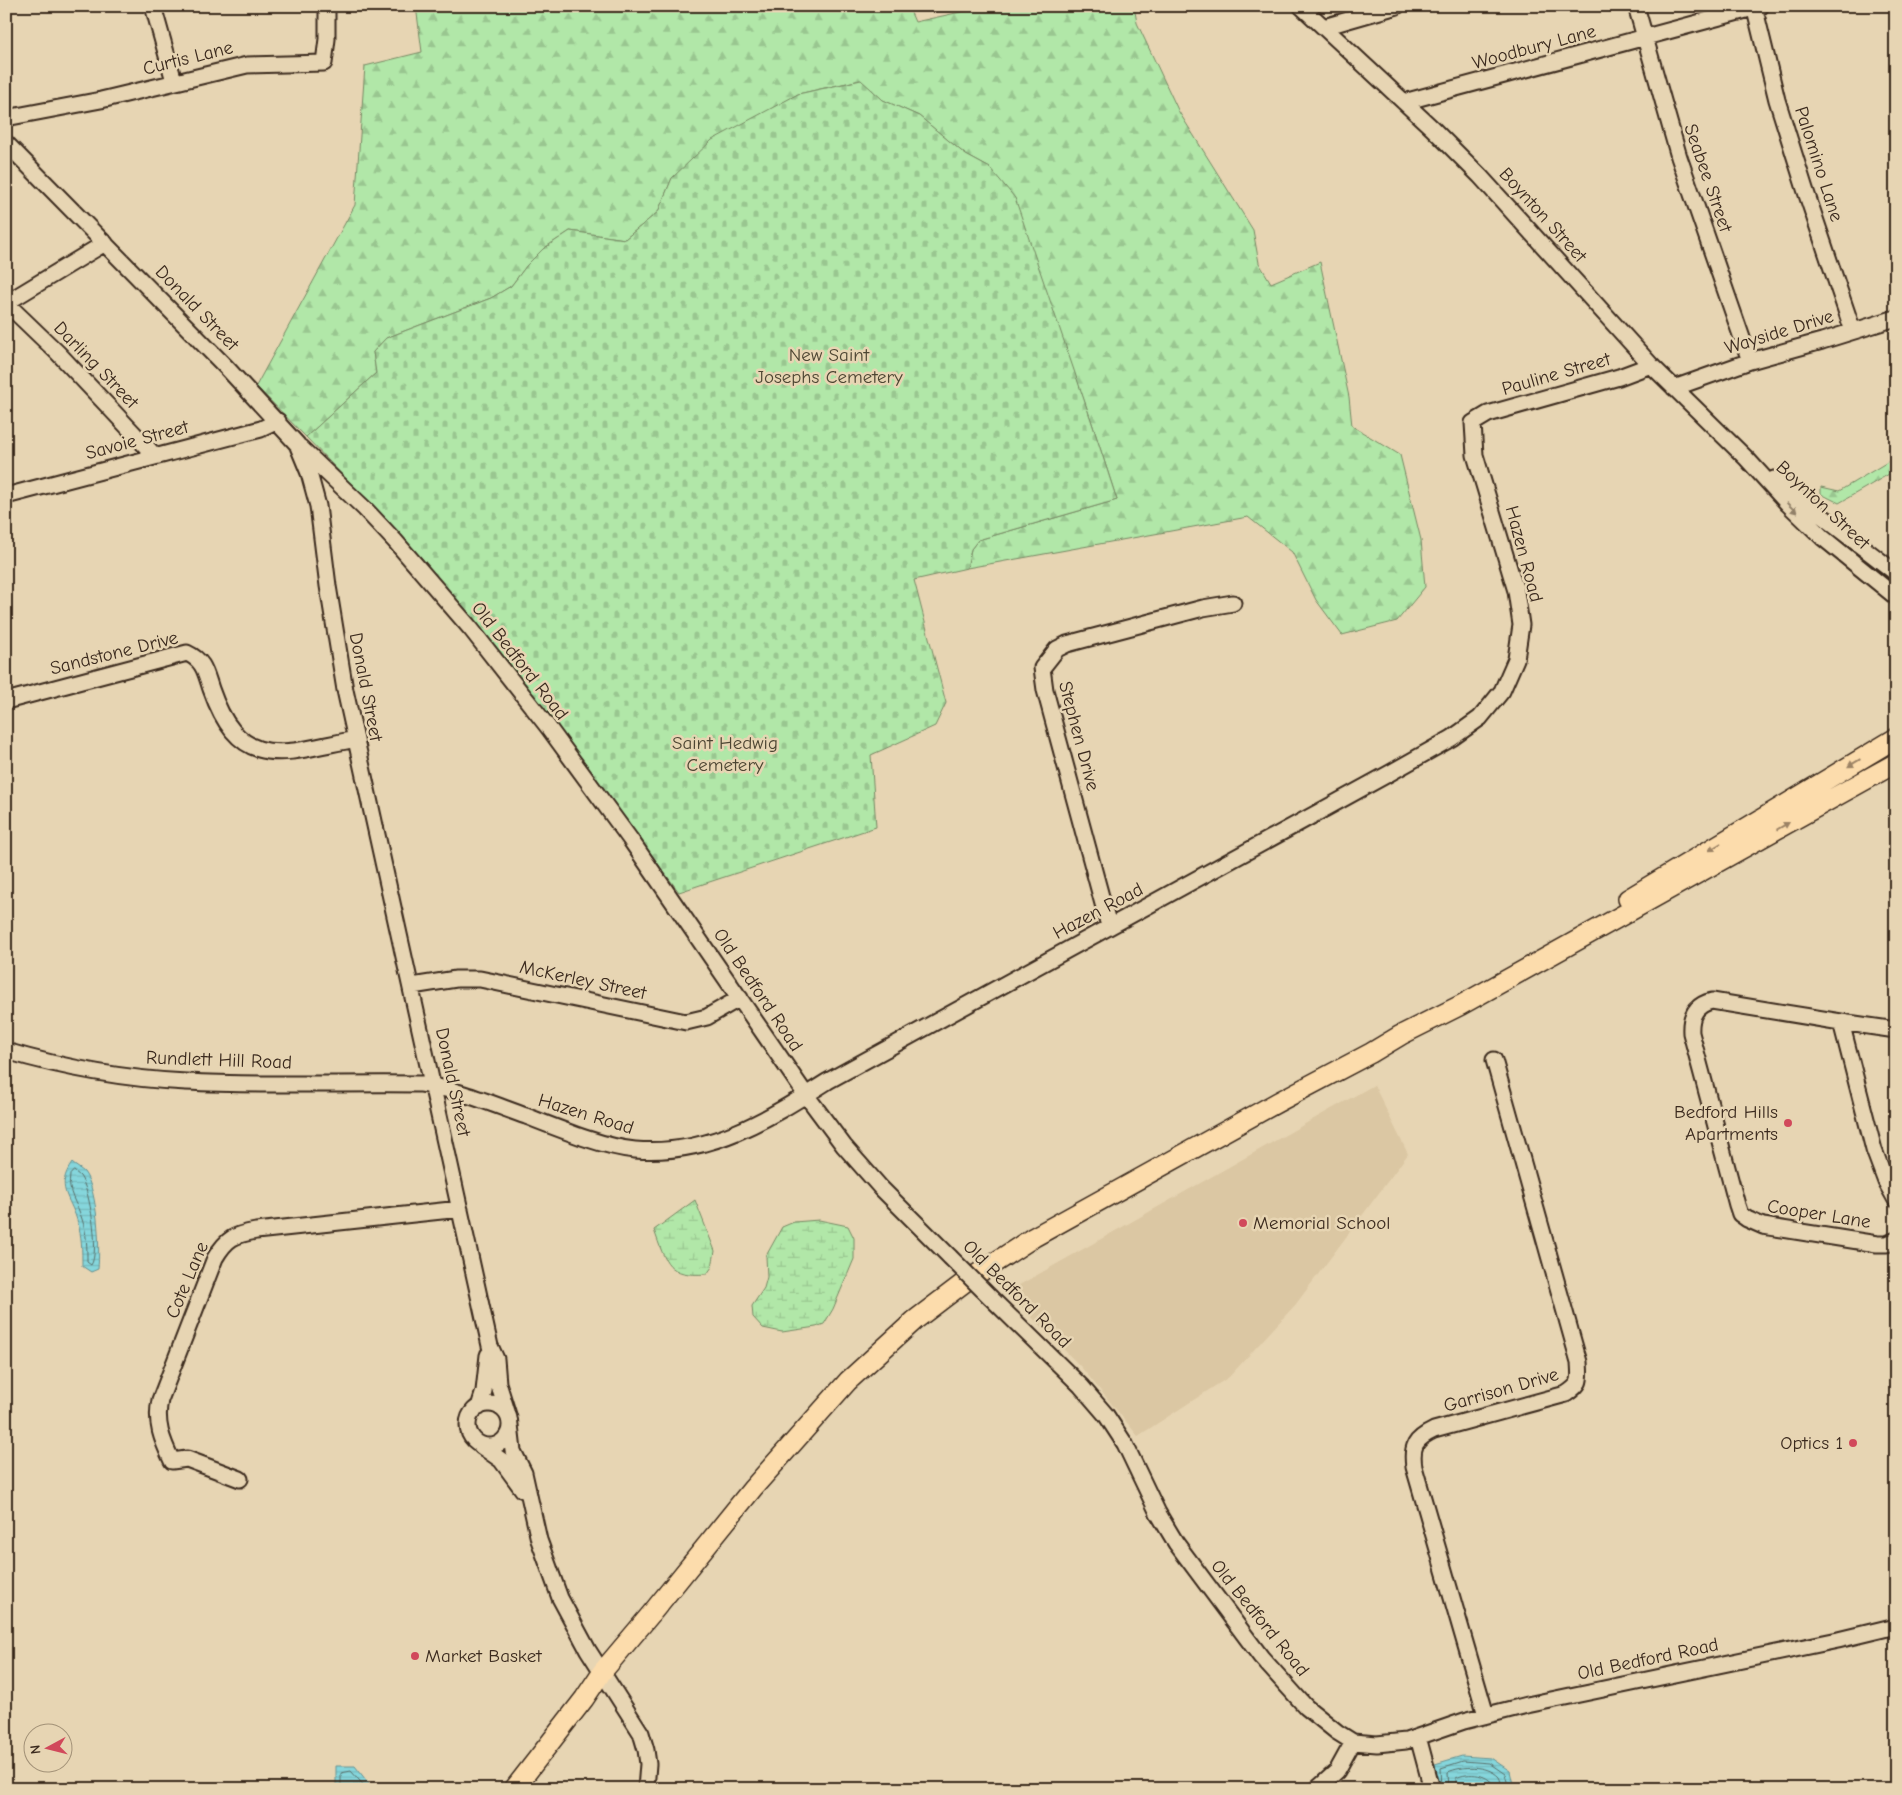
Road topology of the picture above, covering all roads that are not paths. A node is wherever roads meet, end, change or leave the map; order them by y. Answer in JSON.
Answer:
{"nodes":[{"id":1,"x":153,"y":6,"type":"edge"},
{"id":2,"x":327,"y":6,"type":"edge"},
{"id":3,"x":1302,"y":6,"type":"edge"},
{"id":4,"x":1397,"y":6,"type":"edge"},
{"id":5,"x":1636,"y":6,"type":"edge"},
{"id":6,"x":1756,"y":7,"type":"edge"},
{"id":7,"x":1324,"y":27,"type":"junction"},
{"id":8,"x":1644,"y":38,"type":"junction"},
{"id":9,"x":174,"y":81,"type":"junction"},
{"id":10,"x":1404,"y":102,"type":"junction"},
{"id":11,"x":6,"y":118,"type":"edge"},
{"id":12,"x":8,"y":147,"type":"edge"},
{"id":13,"x":105,"y":243,"type":"junction"},
{"id":14,"x":6,"y":303,"type":"edge"},
{"id":15,"x":1896,"y":318,"type":"edge"},
{"id":16,"x":1853,"y":331,"type":"junction"},
{"id":17,"x":1750,"y":361,"type":"junction"},
{"id":18,"x":1651,"y":365,"type":"junction"},
{"id":19,"x":1674,"y":388,"type":"junction"},
{"id":20,"x":278,"y":421,"type":"junction"},
{"id":21,"x":1473,"y":423,"type":"joint"},
{"id":22,"x":297,"y":444,"type":"junction"},
{"id":23,"x":155,"y":456,"type":"junction"},
{"id":24,"x":1747,"y":459,"type":"junction"},
{"id":25,"x":337,"y":482,"type":"junction"},
{"id":26,"x":6,"y":496,"type":"edge"},
{"id":27,"x":318,"y":506,"type":"junction"},
{"id":28,"x":1896,"y":573,"type":"edge"},
{"id":29,"x":1896,"y":596,"type":"edge"},
{"id":30,"x":1233,"y":603,"type":"dead end"},
{"id":31,"x":6,"y":700,"type":"edge"},
{"id":32,"x":1896,"y":738,"type":"edge"},
{"id":33,"x":356,"y":739,"type":"junction"},
{"id":34,"x":1896,"y":763,"type":"edge"},
{"id":35,"x":1109,"y":926,"type":"junction"},
{"id":36,"x":412,"y":986,"type":"junction"},
{"id":37,"x":740,"y":998,"type":"junction"},
{"id":38,"x":1433,"y":1018,"type":"junction"},
{"id":39,"x":1841,"y":1022,"type":"junction"},
{"id":40,"x":1896,"y":1030,"type":"edge"},
{"id":41,"x":6,"y":1051,"type":"edge"},
{"id":42,"x":1494,"y":1060,"type":"dead end"},
{"id":43,"x":432,"y":1086,"type":"junction"},
{"id":44,"x":806,"y":1095,"type":"junction"},
{"id":45,"x":1896,"y":1200,"type":"edge"},
{"id":46,"x":460,"y":1209,"type":"junction"},
{"id":47,"x":1896,"y":1240,"type":"edge"},
{"id":48,"x":490,"y":1346,"type":"junction"},
{"id":49,"x":479,"y":1406,"type":"junction"},
{"id":50,"x":509,"y":1422,"type":"junction"},
{"id":51,"x":480,"y":1445,"type":"junction"},
{"id":52,"x":240,"y":1479,"type":"dead end"},
{"id":53,"x":529,"y":1500,"type":"junction"},
{"id":54,"x":1896,"y":1626,"type":"edge"},
{"id":55,"x":602,"y":1672,"type":"junction"},
{"id":56,"x":1486,"y":1715,"type":"junction"},
{"id":57,"x":1418,"y":1737,"type":"junction"},
{"id":58,"x":1353,"y":1742,"type":"junction"},
{"id":59,"x":514,"y":1789,"type":"edge"},
{"id":60,"x":646,"y":1789,"type":"edge"},
{"id":61,"x":1317,"y":1789,"type":"edge"},
{"id":62,"x":1432,"y":1789,"type":"edge"}],
"edges":[{"from":1,"to":9,"type":"street"},
{"from":2,"to":9,"type":"street","name":"Curtis Lane"},
{"from":3,"to":7,"type":"street","name":"Boynton Street"},
{"from":4,"to":7,"type":"street"},
{"from":5,"to":8,"type":"street","name":"Seabee Street"},
{"from":6,"to":8,"type":"street","name":"Woodbury Lane"},
{"from":6,"to":16,"type":"street","name":"Palomino Lane"},
{"from":7,"to":10,"type":"street","name":"Boynton Street"},
{"from":8,"to":10,"type":"street","name":"Woodbury Lane"},
{"from":8,"to":17,"type":"street","name":"Seabee Street"},
{"from":9,"to":11,"type":"street","name":"Curtis Lane"},
{"from":10,"to":18,"type":"street","name":"Boynton Street"},
{"from":12,"to":13,"type":"street","name":"Donald Street"},
{"from":13,"to":14,"type":"street"},
{"from":13,"to":20,"type":"street","name":"Donald Street"},
{"from":14,"to":23,"type":"street","name":"Darling Street"},
{"from":15,"to":16,"type":"street","name":"Wayside Drive"},
{"from":16,"to":17,"type":"street","name":"Wayside Drive"},
{"from":17,"to":19,"type":"street","name":"Wayside Drive"},
{"from":18,"to":19,"type":"street","name":"Boynton Street"},
{"from":18,"to":21,"type":"street","name":"Pauline Street"},
{"from":19,"to":24,"type":"street","name":"Boynton Street"},
{"from":20,"to":22,"type":"street","name":"Donald Street"},
{"from":20,"to":23,"type":"street","name":"Savoie Street"},
{"from":21,"to":35,"type":"street","name":"Hazen Road"},
{"from":22,"to":25,"type":"street","name":"Old Bedford Road"},
{"from":22,"to":27,"type":"street","name":"Donald Street"},
{"from":23,"to":26,"type":"street","name":"Savoie Street"},
{"from":24,"to":28,"type":"street","name":"Boynton Street"},
{"from":24,"to":29,"type":"street","name":"Boynton Street","one_way":true},
{"from":25,"to":27,"type":"street"},
{"from":25,"to":37,"type":"street","name":"Old Bedford Road"},
{"from":27,"to":33,"type":"street","name":"Donald Street"},
{"from":30,"to":35,"type":"street","name":"Stephen Drive"},
{"from":31,"to":33,"type":"street","name":"Sandstone Drive"},
{"from":32,"to":38,"type":"main road","one_way":true},
{"from":33,"to":36,"type":"street","name":"Donald Street"},
{"from":38,"to":34,"type":"main road","one_way":true},
{"from":35,"to":44,"type":"street","name":"Hazen Road"},
{"from":36,"to":37,"type":"street","name":"McKerley Street"},
{"from":36,"to":43,"type":"street","name":"Donald Street"},
{"from":37,"to":44,"type":"street","name":"Old Bedford Road"},
{"from":38,"to":55,"type":"main road"},
{"from":39,"to":40,"type":"street","name":"Cooper Lane"},
{"from":39,"to":45,"type":"street","name":"Cooper Lane"},
{"from":39,"to":47,"type":"street","name":"Cooper Lane"},
{"from":41,"to":43,"type":"street","name":"Rundlett Hill Road"},
{"from":42,"to":56,"type":"street","name":"Garrison Drive"},
{"from":43,"to":44,"type":"street","name":"Hazen Road"},
{"from":43,"to":46,"type":"street","name":"Donald Street"},
{"from":44,"to":58,"type":"street","name":"Old Bedford Road","bridge":true},
{"from":46,"to":48,"type":"street","name":"Donald Street"},
{"from":46,"to":52,"type":"street","name":"Cote Lane"},
{"from":48,"to":49,"type":"street","name":"Donald Street"},
{"from":48,"to":50,"type":"street","name":"Donald Street"},
{"from":49,"to":50,"type":"street"},
{"from":49,"to":51,"type":"street","name":"Donald Street"},
{"from":50,"to":51,"type":"street"},
{"from":50,"to":53,"type":"street","name":"Donald Street"},
{"from":51,"to":53,"type":"street","name":"Donald Street"},
{"from":53,"to":55,"type":"street","name":"Donald Street"},
{"from":54,"to":56,"type":"street","name":"Old Bedford Road"},
{"from":55,"to":59,"type":"main road"},
{"from":55,"to":60,"type":"street","name":"Donald Street"},
{"from":56,"to":57,"type":"street","name":"Old Bedford Road"},
{"from":57,"to":58,"type":"street","name":"Old Bedford Road"},
{"from":57,"to":62,"type":"street"},
{"from":58,"to":61,"type":"street"}]}
